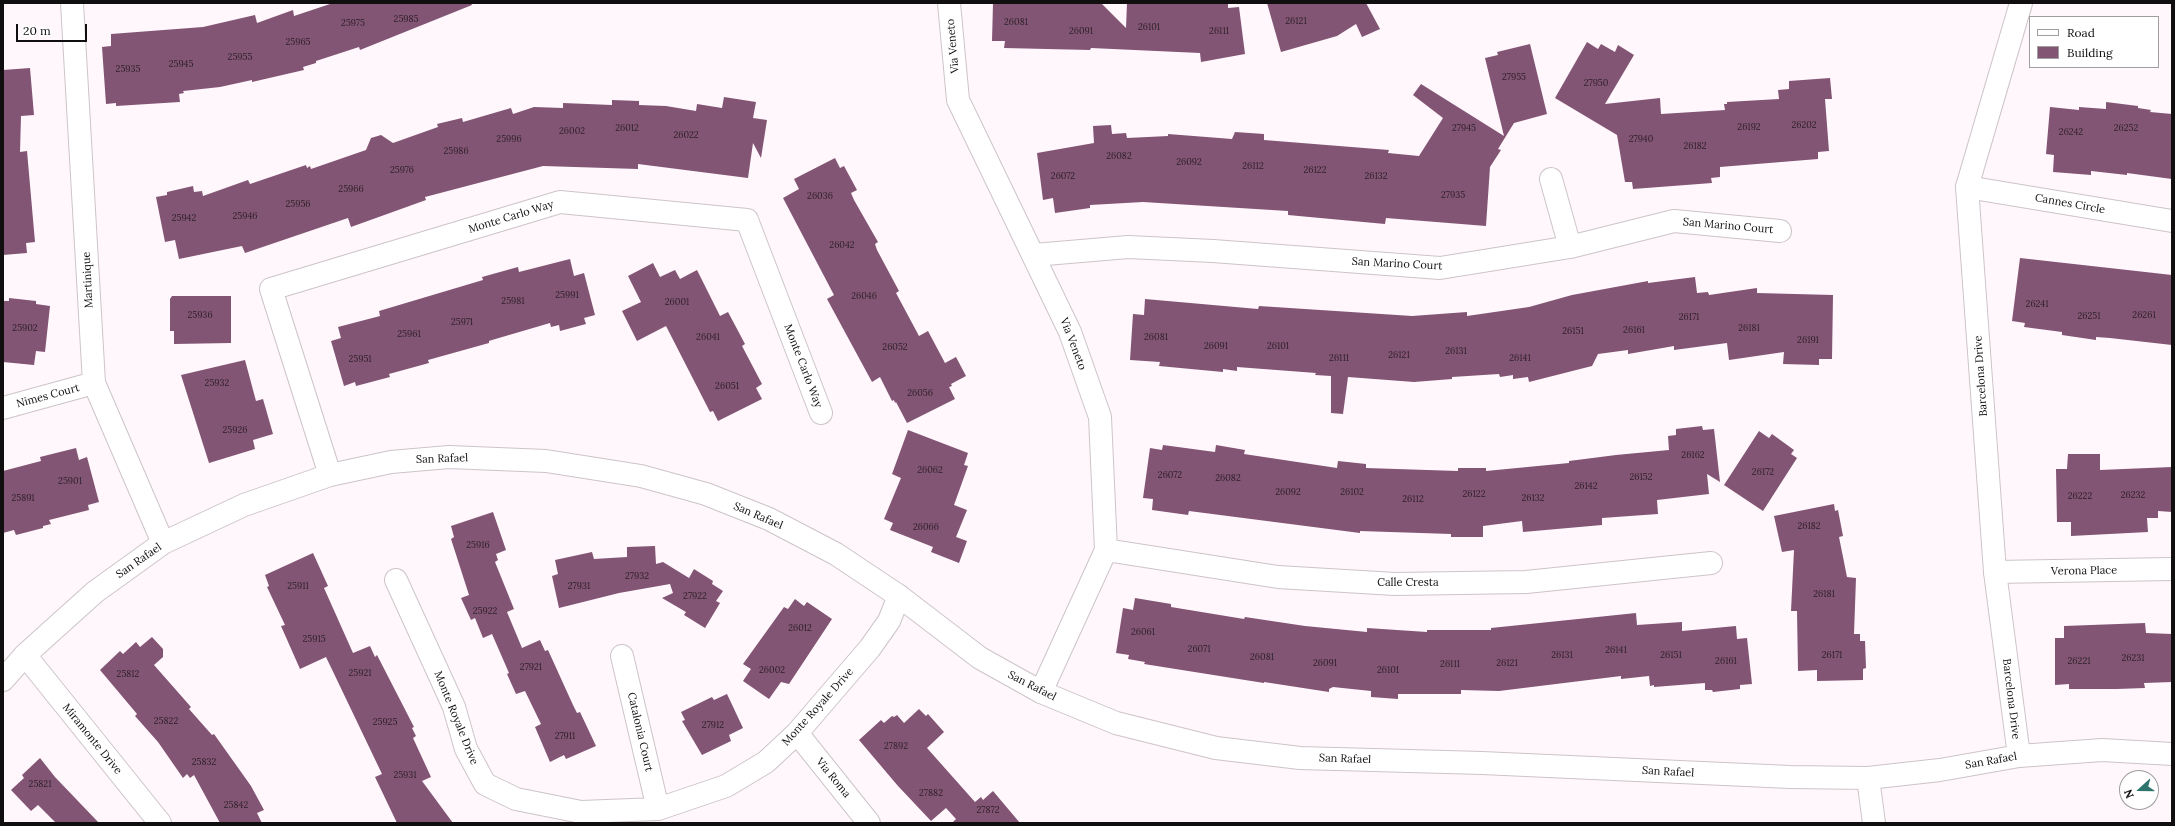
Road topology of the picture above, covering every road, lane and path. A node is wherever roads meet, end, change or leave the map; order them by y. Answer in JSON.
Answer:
{"nodes":[{"id":1,"x":72,"y":3,"type":"edge"},
{"id":2,"x":949,"y":3,"type":"edge"},
{"id":3,"x":2021,"y":3,"type":"edge"},
{"id":4,"x":1551,"y":179,"type":"dead end"},
{"id":5,"x":1967,"y":187,"type":"junction"},
{"id":6,"x":2172,"y":221,"type":"edge"},
{"id":7,"x":1780,"y":231,"type":"dead end"},
{"id":8,"x":1570,"y":246,"type":"junction"},
{"id":9,"x":1034,"y":255,"type":"junction"},
{"id":10,"x":94,"y":384,"type":"junction"},
{"id":11,"x":3,"y":408,"type":"edge"},
{"id":12,"x":821,"y":413,"type":"dead end"},
{"id":13,"x":330,"y":475,"type":"junction"},
{"id":14,"x":163,"y":544,"type":"junction"},
{"id":15,"x":1106,"y":550,"type":"junction"},
{"id":16,"x":1711,"y":563,"type":"dead end"},
{"id":17,"x":2172,"y":569,"type":"edge"},
{"id":18,"x":1995,"y":572,"type":"junction"},
{"id":19,"x":396,"y":580,"type":"dead end"},
{"id":20,"x":899,"y":596,"type":"junction"},
{"id":21,"x":25,"y":655,"type":"junction"},
{"id":22,"x":622,"y":656,"type":"dead end"},
{"id":23,"x":3,"y":680,"type":"edge"},
{"id":24,"x":1041,"y":692,"type":"junction"},
{"id":25,"x":797,"y":733,"type":"junction"},
{"id":26,"x":2172,"y":754,"type":"edge"},
{"id":27,"x":2019,"y":756,"type":"junction"},
{"id":28,"x":1868,"y":778,"type":"junction"},
{"id":29,"x":658,"y":809,"type":"junction"},
{"id":30,"x":160,"y":823,"type":"edge"},
{"id":31,"x":869,"y":823,"type":"edge"},
{"id":32,"x":1874,"y":823,"type":"edge"}],
"edges":[{"from":1,"to":10,"type":"street","name":"Martinique"},
{"from":2,"to":9,"type":"street","name":"Via Veneto"},
{"from":3,"to":5,"type":"street","name":"Barcelona Drive"},
{"from":4,"to":8,"type":"street"},
{"from":5,"to":6,"type":"street","name":"Cannes Circle"},
{"from":5,"to":18,"type":"street","name":"Barcelona Drive"},
{"from":7,"to":8,"type":"street","name":"San Marino Court"},
{"from":8,"to":9,"type":"street","name":"San Marino Court"},
{"from":9,"to":15,"type":"street","name":"Via Veneto"},
{"from":10,"to":11,"type":"street","name":"Nimes Court"},
{"from":10,"to":14,"type":"street","name":"Martinique"},
{"from":12,"to":13,"type":"street","name":"Monte Carlo Way"},
{"from":13,"to":14,"type":"street","name":"San Rafael"},
{"from":13,"to":20,"type":"street","name":"San Rafael"},
{"from":14,"to":21,"type":"street","name":"San Rafael"},
{"from":15,"to":16,"type":"street","name":"Calle Cresta"},
{"from":15,"to":24,"type":"street","name":"Via Veneto"},
{"from":17,"to":18,"type":"street","name":"Verona Place"},
{"from":18,"to":27,"type":"street","name":"Barcelona Drive"},
{"from":19,"to":29,"type":"street","name":"Monte Royale Drive"},
{"from":20,"to":24,"type":"street","name":"San Rafael"},
{"from":20,"to":25,"type":"street","name":"Monte Royale Drive"},
{"from":21,"to":23,"type":"street","name":"San Rafael"},
{"from":21,"to":30,"type":"street","name":"Miramonte Drive"},
{"from":22,"to":29,"type":"street","name":"Catalonia Court"},
{"from":24,"to":28,"type":"street","name":"San Rafael"},
{"from":25,"to":29,"type":"street","name":"Monte Royale Drive"},
{"from":25,"to":31,"type":"street","name":"Via Roma"},
{"from":26,"to":27,"type":"street","name":"San Rafael"},
{"from":27,"to":28,"type":"street","name":"San Rafael"},
{"from":28,"to":32,"type":"street"}]}
